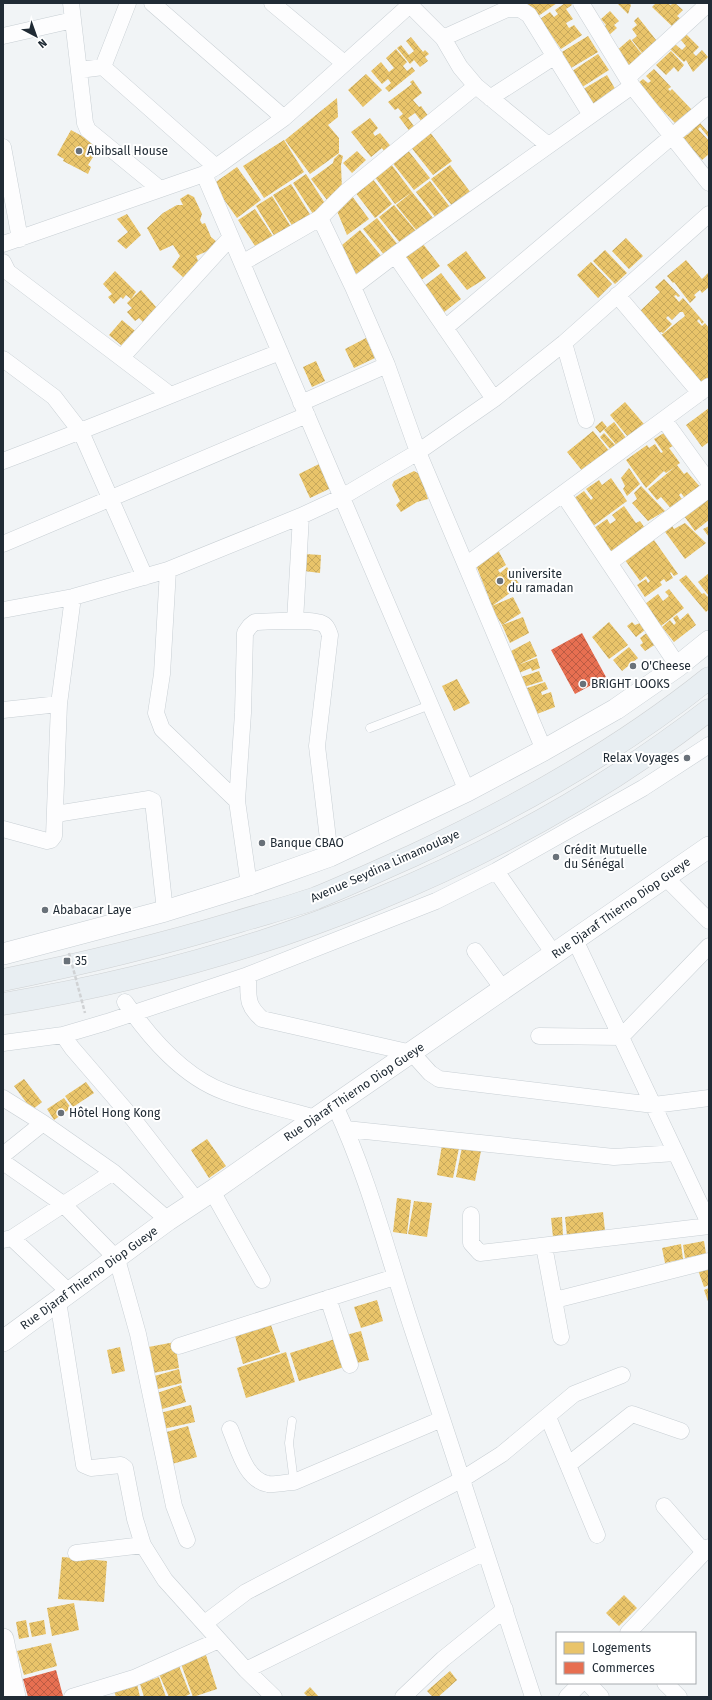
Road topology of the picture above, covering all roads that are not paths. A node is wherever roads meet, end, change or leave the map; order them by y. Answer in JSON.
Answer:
{"nodes":[{"id":1,"x":71,"y":3,"type":"edge"},
{"id":2,"x":128,"y":3,"type":"edge"},
{"id":3,"x":152,"y":3,"type":"edge"},
{"id":4,"x":272,"y":3,"type":"edge"},
{"id":5,"x":410,"y":3,"type":"edge"},
{"id":6,"x":709,"y":3,"type":"edge"},
{"id":7,"x":586,"y":6,"type":"edge"},
{"id":8,"x":73,"y":20,"type":"junction"},
{"id":9,"x":3,"y":36,"type":"edge"},
{"id":10,"x":443,"y":38,"type":"junction"},
{"id":11,"x":555,"y":56,"type":"junction"},
{"id":12,"x":344,"y":64,"type":"junction"},
{"id":13,"x":103,"y":67,"type":"junction"},
{"id":14,"x":78,"y":70,"type":"junction"},
{"id":15,"x":630,"y":82,"type":"junction"},
{"id":16,"x":476,"y":86,"type":"junction"},
{"id":17,"x":490,"y":98,"type":"junction"},
{"id":18,"x":709,"y":105,"type":"edge"},
{"id":19,"x":590,"y":115,"type":"junction"},
{"id":20,"x":284,"y":118,"type":"junction"},
{"id":21,"x":673,"y":137,"type":"junction"},
{"id":22,"x":548,"y":145,"type":"junction"},
{"id":23,"x":3,"y":153,"type":"edge"},
{"id":24,"x":210,"y":170,"type":"junction"},
{"id":25,"x":709,"y":183,"type":"edge"},
{"id":26,"x":160,"y":189,"type":"junction"},
{"id":27,"x":709,"y":214,"type":"edge"},
{"id":28,"x":320,"y":218,"type":"junction"},
{"id":29,"x":231,"y":237,"type":"junction"},
{"id":30,"x":20,"y":239,"type":"junction"},
{"id":31,"x":3,"y":244,"type":"edge"},
{"id":32,"x":394,"y":255,"type":"junction"},
{"id":33,"x":3,"y":262,"type":"edge"},
{"id":34,"x":242,"y":263,"type":"junction"},
{"id":35,"x":353,"y":287,"type":"junction"},
{"id":36,"x":617,"y":296,"type":"junction"},
{"id":37,"x":445,"y":328,"type":"junction"},
{"id":38,"x":564,"y":343,"type":"junction"},
{"id":39,"x":280,"y":352,"type":"junction"},
{"id":40,"x":122,"y":357,"type":"junction"},
{"id":41,"x":3,"y":359,"type":"edge"},
{"id":42,"x":387,"y":365,"type":"junction"},
{"id":43,"x":704,"y":390,"type":"edge"},
{"id":44,"x":169,"y":394,"type":"junction"},
{"id":45,"x":494,"y":399,"type":"junction"},
{"id":46,"x":304,"y":409,"type":"junction"},
{"id":47,"x":586,"y":420,"type":"dead end"},
{"id":48,"x":664,"y":420,"type":"junction"},
{"id":49,"x":81,"y":432,"type":"junction"},
{"id":50,"x":418,"y":452,"type":"junction"},
{"id":51,"x":3,"y":461,"type":"edge"},
{"id":52,"x":709,"y":482,"type":"edge"},
{"id":53,"x":709,"y":489,"type":"edge"},
{"id":54,"x":563,"y":494,"type":"junction"},
{"id":55,"x":342,"y":497,"type":"junction"},
{"id":56,"x":110,"y":499,"type":"junction"},
{"id":57,"x":301,"y":516,"type":"junction"},
{"id":58,"x":3,"y":544,"type":"edge"},
{"id":59,"x":609,"y":563,"type":"junction"},
{"id":60,"x":466,"y":565,"type":"junction"},
{"id":61,"x":168,"y":570,"type":"junction"},
{"id":62,"x":145,"y":577,"type":"junction"},
{"id":63,"x":73,"y":597,"type":"junction"},
{"id":64,"x":3,"y":610,"type":"edge"},
{"id":65,"x":295,"y":621,"type":"junction"},
{"id":66,"x":709,"y":641,"type":"edge"},
{"id":67,"x":678,"y":666,"type":"junction"},
{"id":68,"x":709,"y":678,"type":"edge"},
{"id":69,"x":59,"y":704,"type":"junction"},
{"id":70,"x":430,"y":705,"type":"junction"},
{"id":71,"x":3,"y":710,"type":"edge"},
{"id":72,"x":709,"y":710,"type":"edge"},
{"id":73,"x":370,"y":728,"type":"dead end"},
{"id":74,"x":709,"y":744,"type":"edge"},
{"id":75,"x":544,"y":750,"type":"junction"},
{"id":76,"x":467,"y":791,"type":"junction"},
{"id":77,"x":237,"y":801,"type":"junction"},
{"id":78,"x":56,"y":814,"type":"junction"},
{"id":79,"x":3,"y":829,"type":"edge"},
{"id":80,"x":709,"y":847,"type":"edge"},
{"id":81,"x":330,"y":856,"type":"junction"},
{"id":82,"x":496,"y":871,"type":"junction"},
{"id":83,"x":665,"y":877,"type":"junction"},
{"id":84,"x":248,"y":885,"type":"junction"},
{"id":85,"x":165,"y":911,"type":"junction"},
{"id":86,"x":709,"y":921,"type":"edge"},
{"id":87,"x":575,"y":940,"type":"junction"},
{"id":88,"x":709,"y":946,"type":"edge"},
{"id":89,"x":475,"y":951,"type":"dead end"},
{"id":90,"x":3,"y":954,"type":"edge"},
{"id":91,"x":554,"y":954,"type":"junction"},
{"id":92,"x":248,"y":975,"type":"junction"},
{"id":93,"x":3,"y":980,"type":"edge"},
{"id":94,"x":504,"y":989,"type":"junction"},
{"id":95,"x":3,"y":1004,"type":"edge"},
{"id":96,"x":129,"y":1008,"type":"junction"},
{"id":97,"x":63,"y":1035,"type":"junction"},
{"id":98,"x":539,"y":1036,"type":"dead end"},
{"id":99,"x":621,"y":1037,"type":"junction"},
{"id":100,"x":3,"y":1043,"type":"edge"},
{"id":101,"x":412,"y":1053,"type":"junction"},
{"id":102,"x":3,"y":1098,"type":"edge"},
{"id":103,"x":709,"y":1098,"type":"edge"},
{"id":104,"x":654,"y":1105,"type":"junction"},
{"id":105,"x":334,"y":1106,"type":"junction"},
{"id":106,"x":316,"y":1118,"type":"junction"},
{"id":107,"x":43,"y":1123,"type":"junction"},
{"id":108,"x":346,"y":1129,"type":"junction"},
{"id":109,"x":676,"y":1153,"type":"junction"},
{"id":110,"x":3,"y":1156,"type":"edge"},
{"id":111,"x":3,"y":1162,"type":"edge"},
{"id":112,"x":112,"y":1172,"type":"junction"},
{"id":113,"x":205,"y":1196,"type":"junction"},
{"id":114,"x":63,"y":1204,"type":"junction"},
{"id":115,"x":471,"y":1215,"type":"dead end"},
{"id":116,"x":168,"y":1220,"type":"junction"},
{"id":117,"x":709,"y":1224,"type":"edge"},
{"id":118,"x":8,"y":1239,"type":"edge"},
{"id":119,"x":544,"y":1246,"type":"junction"},
{"id":120,"x":117,"y":1259,"type":"junction"},
{"id":121,"x":709,"y":1261,"type":"edge"},
{"id":122,"x":395,"y":1277,"type":"junction"},
{"id":123,"x":262,"y":1280,"type":"dead end"},
{"id":124,"x":64,"y":1297,"type":"junction"},
{"id":125,"x":328,"y":1298,"type":"junction"},
{"id":126,"x":555,"y":1300,"type":"junction"},
{"id":127,"x":561,"y":1337,"type":"dead end"},
{"id":128,"x":3,"y":1341,"type":"edge"},
{"id":129,"x":179,"y":1346,"type":"dead end"},
{"id":130,"x":350,"y":1365,"type":"dead end"},
{"id":131,"x":622,"y":1375,"type":"dead end"},
{"id":132,"x":548,"y":1417,"type":"junction"},
{"id":133,"x":442,"y":1419,"type":"junction"},
{"id":134,"x":292,"y":1421,"type":"dead end"},
{"id":135,"x":230,"y":1429,"type":"dead end"},
{"id":136,"x":681,"y":1431,"type":"dead end"},
{"id":137,"x":568,"y":1465,"type":"junction"},
{"id":138,"x":462,"y":1480,"type":"junction"},
{"id":139,"x":294,"y":1482,"type":"junction"},
{"id":140,"x":664,"y":1506,"type":"dead end"},
{"id":141,"x":597,"y":1535,"type":"dead end"},
{"id":142,"x":187,"y":1540,"type":"dead end"},
{"id":143,"x":143,"y":1545,"type":"junction"},
{"id":144,"x":707,"y":1549,"type":"edge"},
{"id":145,"x":485,"y":1552,"type":"junction"},
{"id":146,"x":76,"y":1553,"type":"dead end"},
{"id":147,"x":505,"y":1609,"type":"junction"},
{"id":148,"x":205,"y":1623,"type":"junction"},
{"id":149,"x":629,"y":1632,"type":"edge"},
{"id":150,"x":3,"y":1639,"type":"edge"},
{"id":151,"x":219,"y":1640,"type":"junction"},
{"id":152,"x":246,"y":1670,"type":"junction"},
{"id":153,"x":7,"y":1678,"type":"edge"},
{"id":154,"x":580,"y":1684,"type":"edge"},
{"id":155,"x":589,"y":1684,"type":"edge"},
{"id":156,"x":666,"y":1684,"type":"edge"},
{"id":157,"x":15,"y":1697,"type":"edge"},
{"id":158,"x":72,"y":1697,"type":"edge"},
{"id":159,"x":274,"y":1697,"type":"edge"},
{"id":160,"x":403,"y":1697,"type":"edge"},
{"id":161,"x":533,"y":1697,"type":"edge"},
{"id":162,"x":568,"y":1697,"type":"edge"},
{"id":163,"x":601,"y":1697,"type":"edge"},
{"id":164,"x":678,"y":1697,"type":"edge"}],
"edges":[{"from":1,"to":8,"type":"street"},
{"from":2,"to":13,"type":"street"},
{"from":3,"to":20,"type":"street"},
{"from":4,"to":12,"type":"street"},
{"from":5,"to":10,"type":"street"},
{"from":5,"to":12,"type":"street"},
{"from":6,"to":15,"type":"street"},
{"from":7,"to":15,"type":"street"},
{"from":8,"to":9,"type":"street"},
{"from":8,"to":14,"type":"street"},
{"from":10,"to":11,"type":"street"},
{"from":10,"to":16,"type":"street"},
{"from":11,"to":17,"type":"street"},
{"from":11,"to":19,"type":"street"},
{"from":12,"to":20,"type":"street"},
{"from":13,"to":14,"type":"street"},
{"from":13,"to":24,"type":"street"},
{"from":14,"to":26,"type":"street"},
{"from":15,"to":19,"type":"street"},
{"from":15,"to":21,"type":"street"},
{"from":16,"to":17,"type":"street"},
{"from":16,"to":28,"type":"street"},
{"from":17,"to":22,"type":"street"},
{"from":18,"to":21,"type":"street"},
{"from":19,"to":22,"type":"street"},
{"from":20,"to":24,"type":"street"},
{"from":21,"to":25,"type":"street"},
{"from":21,"to":37,"type":"street"},
{"from":22,"to":32,"type":"street"},
{"from":23,"to":30,"type":"street"},
{"from":24,"to":26,"type":"street"},
{"from":24,"to":29,"type":"street"},
{"from":26,"to":30,"type":"street"},
{"from":27,"to":36,"type":"street"},
{"from":28,"to":34,"type":"street"},
{"from":28,"to":35,"type":"street"},
{"from":29,"to":34,"type":"street"},
{"from":29,"to":40,"type":"street"},
{"from":30,"to":31,"type":"street"},
{"from":32,"to":35,"type":"street"},
{"from":32,"to":37,"type":"street"},
{"from":33,"to":40,"type":"street"},
{"from":34,"to":39,"type":"street"},
{"from":35,"to":42,"type":"street"},
{"from":36,"to":38,"type":"street"},
{"from":36,"to":43,"type":"street"},
{"from":37,"to":45,"type":"street"},
{"from":38,"to":45,"type":"street"},
{"from":38,"to":47,"type":"street"},
{"from":39,"to":44,"type":"street"},
{"from":39,"to":46,"type":"street"},
{"from":40,"to":44,"type":"street"},
{"from":41,"to":49,"type":"street"},
{"from":42,"to":46,"type":"street"},
{"from":42,"to":50,"type":"street"},
{"from":43,"to":48,"type":"street"},
{"from":44,"to":49,"type":"street"},
{"from":45,"to":50,"type":"street"},
{"from":46,"to":55,"type":"street"},
{"from":46,"to":56,"type":"street"},
{"from":48,"to":52,"type":"street"},
{"from":48,"to":54,"type":"street"},
{"from":49,"to":51,"type":"street"},
{"from":49,"to":56,"type":"street"},
{"from":50,"to":55,"type":"street"},
{"from":50,"to":60,"type":"street"},
{"from":53,"to":59,"type":"street"},
{"from":54,"to":59,"type":"street"},
{"from":54,"to":60,"type":"street"},
{"from":55,"to":57,"type":"street"},
{"from":55,"to":70,"type":"street"},
{"from":56,"to":58,"type":"street"},
{"from":56,"to":62,"type":"street"},
{"from":57,"to":61,"type":"street"},
{"from":57,"to":65,"type":"street"},
{"from":59,"to":67,"type":"street"},
{"from":60,"to":75,"type":"street"},
{"from":61,"to":62,"type":"street"},
{"from":61,"to":77,"type":"street"},
{"from":62,"to":63,"type":"street"},
{"from":63,"to":64,"type":"street"},
{"from":63,"to":69,"type":"street"},
{"from":65,"to":77,"type":"street"},
{"from":65,"to":81,"type":"street"},
{"from":66,"to":67,"type":"street"},
{"from":67,"to":75,"type":"street"},
{"from":68,"to":93,"type":"highway","name":"Avenue Seydina Limamoulaye"},
{"from":69,"to":71,"type":"street"},
{"from":69,"to":78,"type":"street"},
{"from":70,"to":73,"type":"lane"},
{"from":70,"to":76,"type":"street"},
{"from":72,"to":95,"type":"highway","name":"Avenue Seydina Limamoulaye"},
{"from":74,"to":82,"type":"street"},
{"from":75,"to":76,"type":"street"},
{"from":76,"to":81,"type":"street"},
{"from":77,"to":84,"type":"street"},
{"from":78,"to":79,"type":"street"},
{"from":78,"to":85,"type":"street"},
{"from":80,"to":83,"type":"street","name":"Rue Djaraf Thierno Diop Gueye"},
{"from":81,"to":84,"type":"street"},
{"from":82,"to":91,"type":"street"},
{"from":82,"to":92,"type":"street"},
{"from":83,"to":86,"type":"street"},
{"from":83,"to":87,"type":"street","name":"Rue Djaraf Thierno Diop Gueye"},
{"from":84,"to":85,"type":"street"},
{"from":85,"to":90,"type":"street"},
{"from":87,"to":91,"type":"street","name":"Rue Djaraf Thierno Diop Gueye"},
{"from":87,"to":99,"type":"street"},
{"from":88,"to":99,"type":"street"},
{"from":89,"to":94,"type":"street"},
{"from":91,"to":94,"type":"street","name":"Rue Djaraf Thierno Diop Gueye"},
{"from":92,"to":96,"type":"street"},
{"from":92,"to":101,"type":"street"},
{"from":94,"to":101,"type":"street","name":"Rue Djaraf Thierno Diop Gueye"},
{"from":96,"to":97,"type":"street"},
{"from":96,"to":106,"type":"street"},
{"from":97,"to":100,"type":"street"},
{"from":97,"to":113,"type":"street"},
{"from":98,"to":99,"type":"street"},
{"from":99,"to":104,"type":"street"},
{"from":101,"to":104,"type":"street"},
{"from":101,"to":105,"type":"street","name":"Rue Djaraf Thierno Diop Gueye"},
{"from":102,"to":107,"type":"street"},
{"from":103,"to":104,"type":"street"},
{"from":104,"to":109,"type":"street"},
{"from":105,"to":106,"type":"street","name":"Rue Djaraf Thierno Diop Gueye"},
{"from":105,"to":108,"type":"street"},
{"from":106,"to":113,"type":"street","name":"Rue Djaraf Thierno Diop Gueye"},
{"from":107,"to":110,"type":"street"},
{"from":107,"to":112,"type":"street"},
{"from":108,"to":109,"type":"street"},
{"from":108,"to":122,"type":"street"},
{"from":109,"to":117,"type":"street"},
{"from":111,"to":114,"type":"street"},
{"from":112,"to":114,"type":"street"},
{"from":112,"to":116,"type":"street"},
{"from":113,"to":116,"type":"street","name":"Rue Djaraf Thierno Diop Gueye"},
{"from":113,"to":123,"type":"street"},
{"from":114,"to":118,"type":"street"},
{"from":114,"to":120,"type":"street"},
{"from":115,"to":119,"type":"street"},
{"from":116,"to":120,"type":"street","name":"Rue Djaraf Thierno Diop Gueye"},
{"from":117,"to":119,"type":"street"},
{"from":118,"to":124,"type":"street"},
{"from":119,"to":126,"type":"street"},
{"from":120,"to":124,"type":"street","name":"Rue Djaraf Thierno Diop Gueye"},
{"from":120,"to":142,"type":"street"},
{"from":121,"to":126,"type":"street"},
{"from":122,"to":125,"type":"street"},
{"from":122,"to":133,"type":"street"},
{"from":124,"to":128,"type":"street","name":"Rue Djaraf Thierno Diop Gueye"},
{"from":124,"to":143,"type":"street"},
{"from":125,"to":129,"type":"street"},
{"from":125,"to":130,"type":"street"},
{"from":126,"to":127,"type":"street"},
{"from":131,"to":132,"type":"street"},
{"from":132,"to":137,"type":"street"},
{"from":132,"to":138,"type":"street"},
{"from":133,"to":138,"type":"street"},
{"from":133,"to":139,"type":"street"},
{"from":134,"to":139,"type":"lane"},
{"from":135,"to":139,"type":"street"},
{"from":136,"to":137,"type":"street"},
{"from":137,"to":141,"type":"street"},
{"from":138,"to":145,"type":"street"},
{"from":138,"to":148,"type":"street"},
{"from":140,"to":144,"type":"street"},
{"from":143,"to":146,"type":"street"},
{"from":143,"to":148,"type":"street"},
{"from":144,"to":149,"type":"street"},
{"from":145,"to":147,"type":"street"},
{"from":145,"to":152,"type":"street"},
{"from":147,"to":160,"type":"street"},
{"from":147,"to":161,"type":"street"},
{"from":148,"to":151,"type":"street"},
{"from":150,"to":153,"type":"street"},
{"from":151,"to":152,"type":"street"},
{"from":151,"to":158,"type":"street"},
{"from":152,"to":159,"type":"street"},
{"from":153,"to":157,"type":"street"},
{"from":154,"to":162,"type":"street"},
{"from":155,"to":163,"type":"street"},
{"from":156,"to":164,"type":"street"}]}
